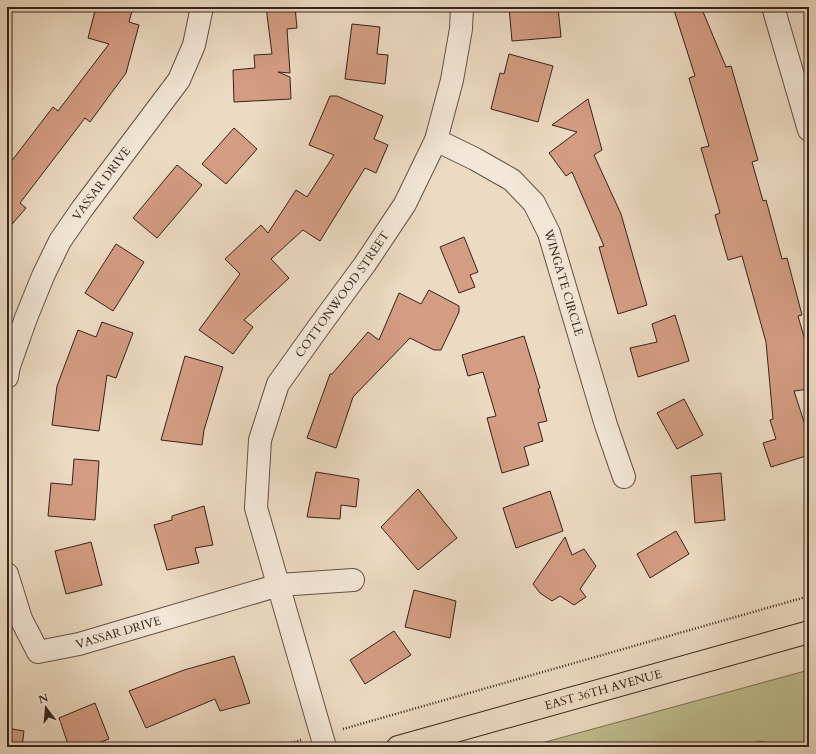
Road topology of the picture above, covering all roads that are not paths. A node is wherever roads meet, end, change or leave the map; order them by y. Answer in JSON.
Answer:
{"nodes":[{"id":1,"x":202,"y":7,"type":"edge"},
{"id":2,"x":462,"y":7,"type":"edge"},
{"id":3,"x":773,"y":7,"type":"edge"},
{"id":4,"x":809,"y":130,"type":"edge"},
{"id":5,"x":436,"y":140,"type":"junction"},
{"id":6,"x":8,"y":369,"type":"edge"},
{"id":7,"x":624,"y":477,"type":"dead end"},
{"id":8,"x":7,"y":574,"type":"edge"},
{"id":9,"x":353,"y":580,"type":"dead end"},
{"id":10,"x":279,"y":585,"type":"junction"},
{"id":11,"x":809,"y":632,"type":"edge"},
{"id":12,"x":324,"y":741,"type":"edge"},
{"id":13,"x":398,"y":747,"type":"edge"}],
"edges":[{"from":1,"to":6,"type":"street","name":"VASSAR DRIVE"},
{"from":2,"to":5,"type":"street","name":"COTTONWOOD STREET"},
{"from":3,"to":4,"type":"street"},
{"from":5,"to":7,"type":"street","name":"WINGATE CIRCLE"},
{"from":5,"to":10,"type":"street","name":"COTTONWOOD STREET"},
{"from":8,"to":10,"type":"street","name":"VASSAR DRIVE"},
{"from":9,"to":10,"type":"street"},
{"from":10,"to":12,"type":"street","name":"COTTONWOOD STREET"},
{"from":11,"to":13,"type":"main road","name":"EAST 36TH AVENUE"}]}
